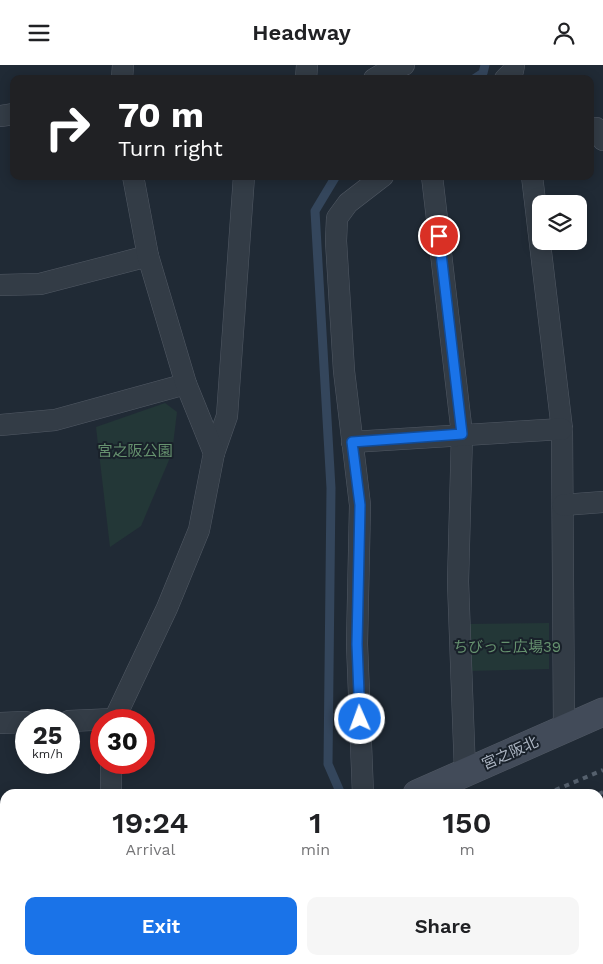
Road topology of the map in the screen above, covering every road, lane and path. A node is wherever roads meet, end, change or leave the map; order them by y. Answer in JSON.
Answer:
{"nodes":[{"id":1,"x":404,"y":65,"type":"edge"},
{"id":2,"x":381,"y":75,"type":"edge"},
{"id":3,"x":594,"y":128,"type":"edge"},
{"id":4,"x":603,"y":140,"type":"edge"},
{"id":5,"x":134,"y":180,"type":"edge"},
{"id":6,"x":244,"y":180,"type":"edge"},
{"id":7,"x":378,"y":180,"type":"edge"},
{"id":8,"x":432,"y":180,"type":"edge"},
{"id":9,"x":532,"y":180,"type":"edge"},
{"id":10,"x":148,"y":256,"type":"junction"},
{"id":11,"x":0,"y":285,"type":"edge"},
{"id":12,"x":186,"y":384,"type":"junction"},
{"id":13,"x":0,"y":425,"type":"edge"},
{"id":14,"x":562,"y":429,"type":"junction"},
{"id":15,"x":462,"y":434,"type":"junction"},
{"id":16,"x":352,"y":442,"type":"junction"},
{"id":17,"x":214,"y":453,"type":"junction"},
{"id":18,"x":603,"y":502,"type":"edge"},
{"id":19,"x":563,"y":505,"type":"junction"},
{"id":20,"x":119,"y":709,"type":"edge"},
{"id":21,"x":603,"y":712,"type":"edge"},
{"id":22,"x":15,"y":722,"type":"edge"},
{"id":23,"x":0,"y":723,"type":"edge"},
{"id":24,"x":564,"y":729,"type":"junction"},
{"id":25,"x":465,"y":772,"type":"junction"},
{"id":26,"x":112,"y":774,"type":"edge"},
{"id":27,"x":111,"y":789,"type":"edge"},
{"id":28,"x":363,"y":789,"type":"edge"},
{"id":29,"x":427,"y":789,"type":"edge"}],
"edges":[{"from":1,"to":2,"type":"street"},
{"from":3,"to":4,"type":"street"},
{"from":5,"to":10,"type":"street"},
{"from":6,"to":17,"type":"street"},
{"from":7,"to":16,"type":"street"},
{"from":8,"to":15,"type":"street"},
{"from":9,"to":14,"type":"street"},
{"from":10,"to":11,"type":"street"},
{"from":10,"to":12,"type":"street"},
{"from":12,"to":13,"type":"street"},
{"from":12,"to":17,"type":"street"},
{"from":14,"to":15,"type":"street"},
{"from":14,"to":19,"type":"street"},
{"from":15,"to":16,"type":"street"},
{"from":15,"to":25,"type":"street"},
{"from":16,"to":28,"type":"street"},
{"from":17,"to":20,"type":"street"},
{"from":18,"to":19,"type":"street"},
{"from":19,"to":24,"type":"street"},
{"from":21,"to":24,"type":"street","name":"宮之阪北"},
{"from":22,"to":23,"type":"street"},
{"from":24,"to":25,"type":"street","name":"宮之阪北"},
{"from":25,"to":29,"type":"street","name":"宮之阪北"},
{"from":26,"to":27,"type":"street"}]}
